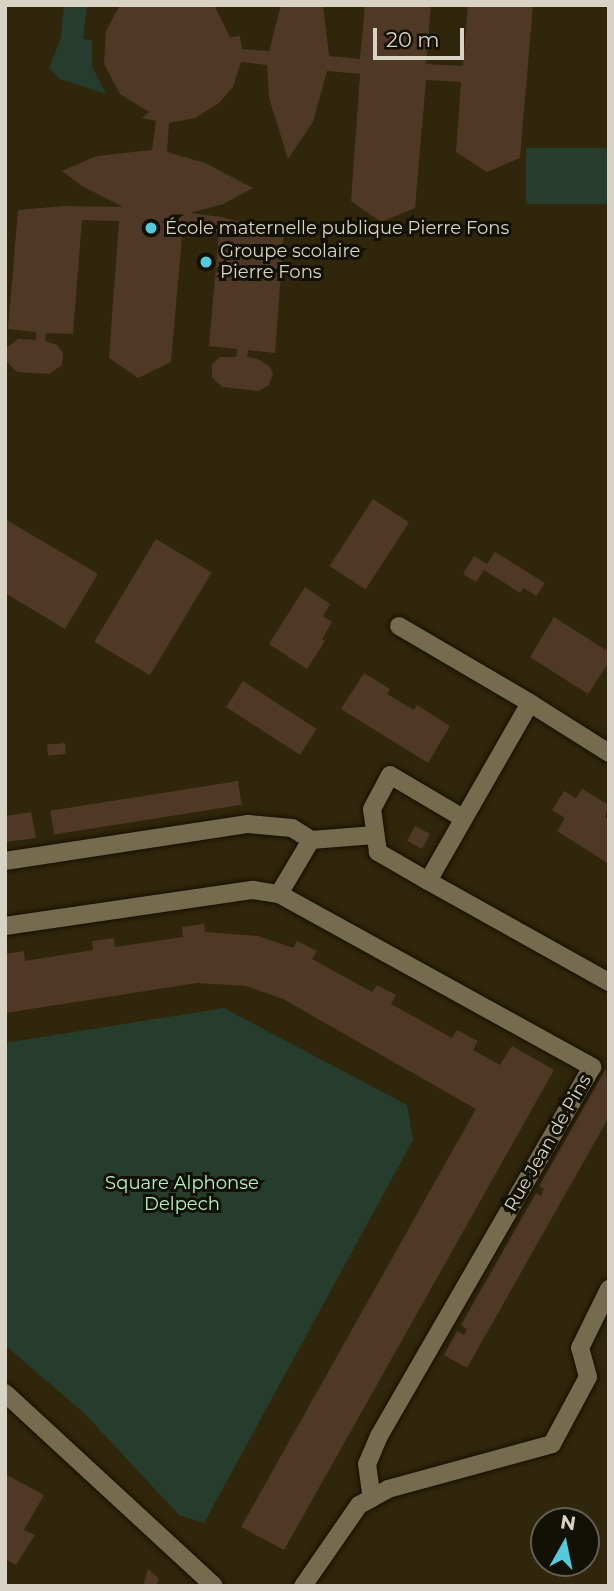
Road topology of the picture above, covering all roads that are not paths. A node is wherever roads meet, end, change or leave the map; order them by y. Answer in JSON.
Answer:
{"nodes":[{"id":1,"x":399,"y":626,"type":"dead end"},
{"id":2,"x":530,"y":703,"type":"junction"},
{"id":3,"x":609,"y":753,"type":"edge"},
{"id":4,"x":463,"y":818,"type":"junction"},
{"id":5,"x":375,"y":835,"type":"junction"},
{"id":6,"x":310,"y":839,"type":"junction"},
{"id":7,"x":5,"y":861,"type":"edge"},
{"id":8,"x":428,"y":881,"type":"junction"},
{"id":9,"x":279,"y":894,"type":"junction"},
{"id":10,"x":5,"y":926,"type":"edge"},
{"id":11,"x":609,"y":982,"type":"edge"},
{"id":12,"x":609,"y":1289,"type":"edge"},
{"id":13,"x":5,"y":1393,"type":"edge"},
{"id":14,"x":372,"y":1498,"type":"junction"},
{"id":15,"x":214,"y":1586,"type":"edge"},
{"id":16,"x":303,"y":1586,"type":"edge"}],
"edges":[{"from":1,"to":2,"type":"street"},
{"from":2,"to":3,"type":"street"},
{"from":2,"to":4,"type":"street"},
{"from":4,"to":5,"type":"street"},
{"from":4,"to":8,"type":"street"},
{"from":5,"to":6,"type":"street"},
{"from":5,"to":8,"type":"street"},
{"from":6,"to":7,"type":"street"},
{"from":6,"to":9,"type":"street"},
{"from":8,"to":11,"type":"street"},
{"from":9,"to":10,"type":"street","name":"Rue Jean de Pins"},
{"from":9,"to":14,"type":"street","name":"Rue Jean de Pins"},
{"from":12,"to":14,"type":"street"},
{"from":13,"to":15,"type":"street"},
{"from":14,"to":16,"type":"street"}]}
